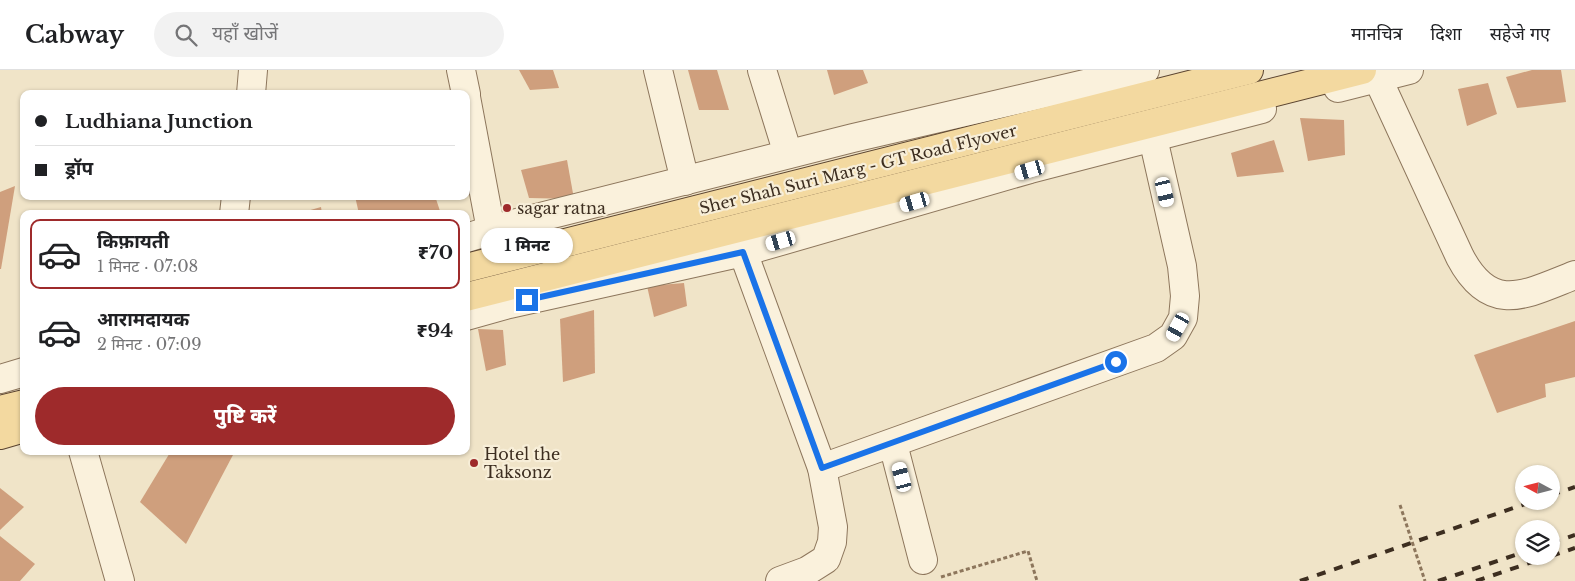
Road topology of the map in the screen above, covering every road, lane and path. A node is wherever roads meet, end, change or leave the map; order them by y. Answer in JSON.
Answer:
{"nodes":[{"id":1,"x":253,"y":70,"type":"edge"},
{"id":2,"x":461,"y":70,"type":"edge"},
{"id":3,"x":658,"y":70,"type":"edge"},
{"id":4,"x":762,"y":70,"type":"edge"},
{"id":5,"x":1145,"y":70,"type":"edge"},
{"id":6,"x":1249,"y":70,"type":"edge"},
{"id":7,"x":1409,"y":70,"type":"edge"},
{"id":8,"x":1369,"y":74,"type":"edge"},
{"id":9,"x":1080,"y":77,"type":"edge"},
{"id":10,"x":251,"y":90,"type":"edge"},
{"id":11,"x":465,"y":90,"type":"edge"},
{"id":12,"x":1153,"y":138,"type":"junction"},
{"id":13,"x":470,"y":141,"type":"edge"},
{"id":14,"x":788,"y":154,"type":"junction"},
{"id":15,"x":685,"y":181,"type":"junction"},
{"id":16,"x":478,"y":234,"type":"edge"},
{"id":17,"x":743,"y":252,"type":"junction"},
{"id":18,"x":470,"y":267,"type":"edge"},
{"id":19,"x":1575,"y":275,"type":"edge"},
{"id":20,"x":470,"y":296,"type":"edge"},
{"id":21,"x":470,"y":315,"type":"edge"},
{"id":22,"x":20,"y":373,"type":"edge"},
{"id":23,"x":0,"y":379,"type":"edge"},
{"id":24,"x":20,"y":405,"type":"edge"},
{"id":25,"x":0,"y":410,"type":"edge"},
{"id":26,"x":20,"y":429,"type":"edge"},
{"id":27,"x":0,"y":435,"type":"edge"},
{"id":28,"x":20,"y":443,"type":"edge"},
{"id":29,"x":893,"y":444,"type":"junction"},
{"id":30,"x":0,"y":448,"type":"edge"},
{"id":31,"x":84,"y":455,"type":"edge"},
{"id":32,"x":822,"y":468,"type":"junction"},
{"id":33,"x":1400,"y":505,"type":"dead end"},
{"id":34,"x":933,"y":568,"type":"joint"},
{"id":35,"x":120,"y":581,"type":"edge"},
{"id":36,"x":780,"y":581,"type":"edge"},
{"id":37,"x":1037,"y":581,"type":"edge"},
{"id":38,"x":1425,"y":581,"type":"edge"}],
"edges":[{"from":1,"to":10,"type":"street"},
{"from":2,"to":11,"type":"street"},
{"from":3,"to":15,"type":"street"},
{"from":4,"to":14,"type":"street"},
{"from":5,"to":9,"type":"street"},
{"from":6,"to":18,"type":"main road","name":"Sher Shah Suri Marg - GT Road Flyover"},
{"from":7,"to":8,"type":"street"},
{"from":8,"to":12,"type":"street"},
{"from":8,"to":19,"type":"street"},
{"from":8,"to":20,"type":"main road","name":"Sher Shah Suri Marg - GT Road Flyover"},
{"from":9,"to":14,"type":"street"},
{"from":12,"to":17,"type":"street"},
{"from":12,"to":29,"type":"street"},
{"from":13,"to":16,"type":"street"},
{"from":14,"to":15,"type":"street"},
{"from":15,"to":16,"type":"street"},
{"from":17,"to":21,"type":"street"},
{"from":17,"to":32,"type":"street"},
{"from":22,"to":23,"type":"street"},
{"from":24,"to":25,"type":"main road"},
{"from":26,"to":27,"type":"main road"},
{"from":28,"to":30,"type":"street"},
{"from":29,"to":32,"type":"street"},
{"from":29,"to":34,"type":"street"},
{"from":31,"to":35,"type":"street"},
{"from":32,"to":36,"type":"street"},
{"from":33,"to":38,"type":"path","bridge":true},
{"from":34,"to":37,"type":"path"}]}
